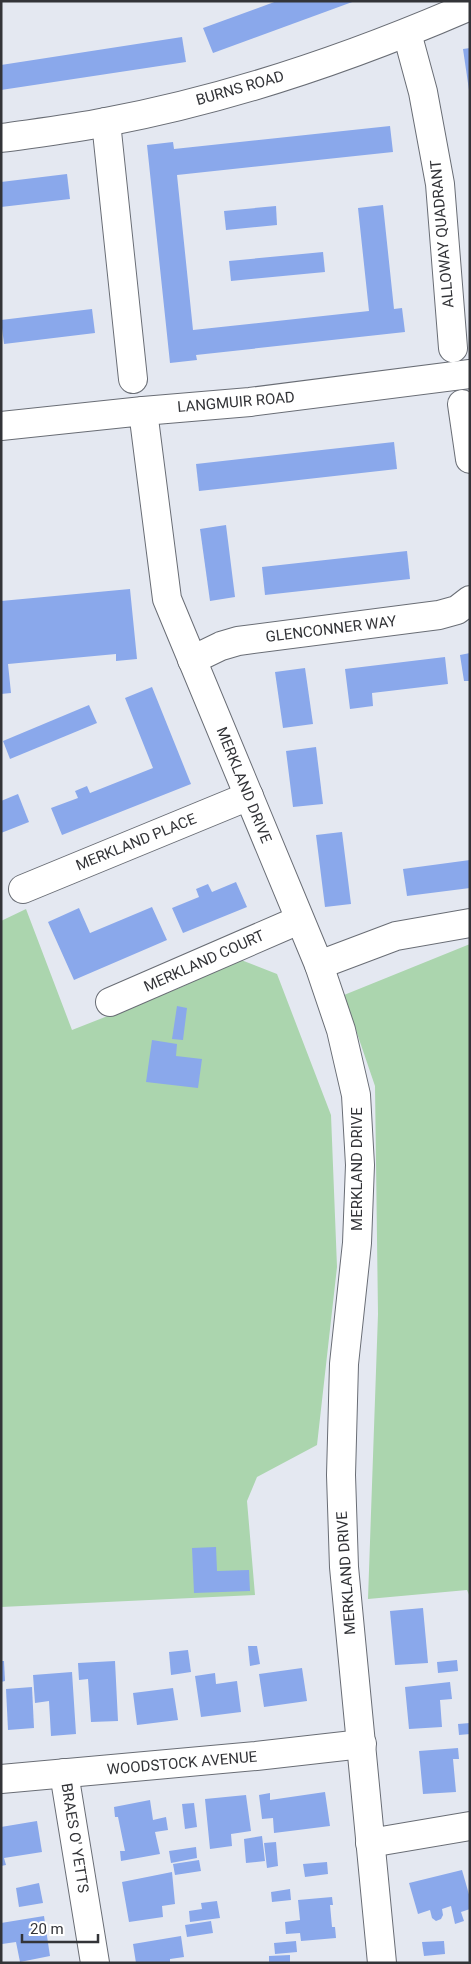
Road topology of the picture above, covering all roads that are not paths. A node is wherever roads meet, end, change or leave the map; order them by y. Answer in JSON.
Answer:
{"nodes":[{"id":1,"x":468,"y":1,"type":"edge"},
{"id":2,"x":470,"y":6,"type":"edge"},
{"id":3,"x":407,"y":33,"type":"junction"},
{"id":4,"x":106,"y":122,"type":"junction"},
{"id":5,"x":1,"y":138,"type":"edge"},
{"id":6,"x":452,"y":348,"type":"dead end"},
{"id":7,"x":470,"y":374,"type":"edge"},
{"id":8,"x":133,"y":380,"type":"dead end"},
{"id":9,"x":462,"y":404,"type":"dead end"},
{"id":10,"x":143,"y":411,"type":"junction"},
{"id":11,"x":1,"y":426,"type":"edge"},
{"id":12,"x":470,"y":459,"type":"edge"},
{"id":13,"x":470,"y":600,"type":"edge"},
{"id":14,"x":192,"y":660,"type":"junction"},
{"id":15,"x":248,"y":796,"type":"junction"},
{"id":16,"x":23,"y":889,"type":"dead end"},
{"id":17,"x":299,"y":920,"type":"junction"},
{"id":18,"x":470,"y":923,"type":"edge"},
{"id":19,"x":318,"y":965,"type":"junction"},
{"id":20,"x":110,"y":1002,"type":"dead end"},
{"id":21,"x":362,"y":1744,"type":"junction"},
{"id":22,"x":64,"y":1773,"type":"junction"},
{"id":23,"x":1,"y":1779,"type":"edge"},
{"id":24,"x":470,"y":1826,"type":"edge"},
{"id":25,"x":370,"y":1843,"type":"junction"},
{"id":26,"x":95,"y":1963,"type":"edge"},
{"id":27,"x":382,"y":1963,"type":"edge"}],
"edges":[{"from":1,"to":2,"type":"street"},
{"from":2,"to":3,"type":"street","name":"BURNS ROAD"},
{"from":3,"to":4,"type":"street","name":"BURNS ROAD"},
{"from":3,"to":6,"type":"street","name":"ALLOWAY QUADRANT"},
{"from":4,"to":5,"type":"street","name":"BURNS ROAD"},
{"from":4,"to":8,"type":"street"},
{"from":7,"to":10,"type":"street","name":"LANGMUIR ROAD"},
{"from":9,"to":12,"type":"street"},
{"from":10,"to":11,"type":"street","name":"LANGMUIR ROAD"},
{"from":10,"to":14,"type":"street","name":"MERKLAND DRIVE"},
{"from":13,"to":14,"type":"street","name":"GLENCONNER WAY"},
{"from":14,"to":15,"type":"street","name":"MERKLAND DRIVE"},
{"from":15,"to":16,"type":"street","name":"MERKLAND PLACE"},
{"from":15,"to":17,"type":"street","name":"MERKLAND DRIVE"},
{"from":17,"to":19,"type":"street","name":"MERKLAND DRIVE"},
{"from":17,"to":20,"type":"street","name":"MERKLAND COURT"},
{"from":18,"to":19,"type":"street"},
{"from":19,"to":21,"type":"street","name":"MERKLAND DRIVE"},
{"from":21,"to":22,"type":"street","name":"WOODSTOCK AVENUE"},
{"from":21,"to":25,"type":"street","name":"MERKLAND DRIVE"},
{"from":22,"to":23,"type":"street","name":"WOODSTOCK AVENUE"},
{"from":22,"to":26,"type":"street","name":"BRAES O' YETTS"},
{"from":24,"to":25,"type":"street"},
{"from":25,"to":27,"type":"street","name":"MERKLAND DRIVE"}]}
